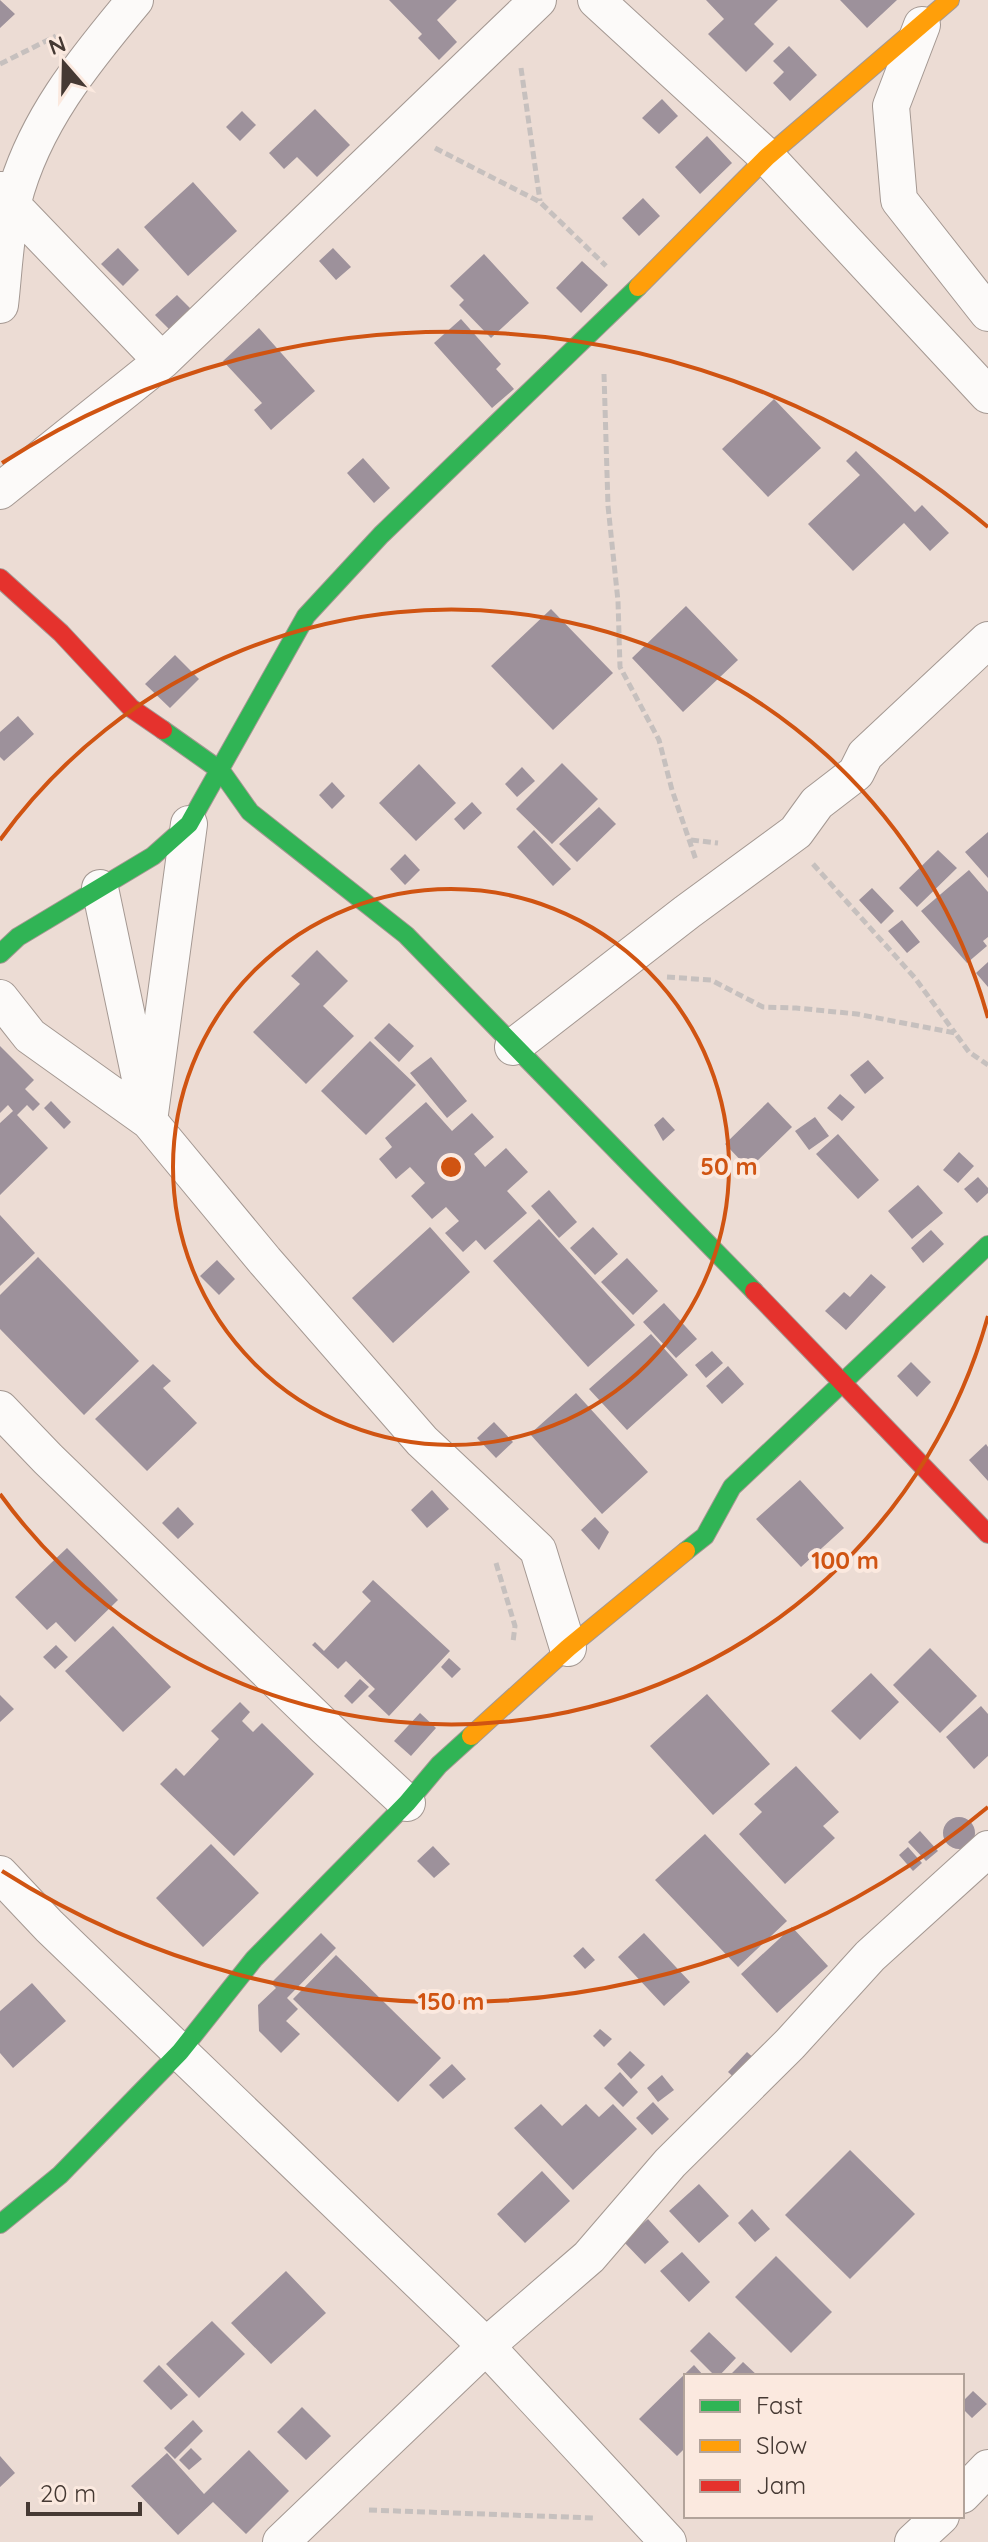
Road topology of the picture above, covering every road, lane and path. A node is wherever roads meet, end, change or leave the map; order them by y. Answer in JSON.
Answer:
{"nodes":[{"id":1,"x":135,"y":0,"type":"edge"},
{"id":2,"x":596,"y":0,"type":"edge"},
{"id":3,"x":950,"y":0,"type":"edge"},
{"id":4,"x":527,"y":11,"type":"edge"},
{"id":5,"x":922,"y":25,"type":"junction"},
{"id":6,"x":401,"y":131,"type":"junction"},
{"id":7,"x":767,"y":157,"type":"junction"},
{"id":8,"x":6,"y":196,"type":"edge"},
{"id":9,"x":540,"y":202,"type":"junction"},
{"id":10,"x":633,"y":292,"type":"junction"},
{"id":11,"x":0,"y":305,"type":"edge"},
{"id":12,"x":988,"y":313,"type":"edge"},
{"id":13,"x":596,"y":327,"type":"junction"},
{"id":14,"x":162,"y":361,"type":"junction"},
{"id":15,"x":988,"y":395,"type":"edge"},
{"id":16,"x":0,"y":491,"type":"edge"},
{"id":17,"x":0,"y":578,"type":"edge"},
{"id":18,"x":988,"y":640,"type":"edge"},
{"id":19,"x":221,"y":771,"type":"junction"},
{"id":20,"x":189,"y":824,"type":"junction"},
{"id":21,"x":691,"y":840,"type":"junction"},
{"id":22,"x":721,"y":843,"type":"dead end"},
{"id":23,"x":781,"y":844,"type":"junction"},
{"id":24,"x":100,"y":888,"type":"junction"},
{"id":25,"x":687,"y":912,"type":"junction"},
{"id":26,"x":0,"y":954,"type":"edge"},
{"id":27,"x":657,"y":984,"type":"dead end"},
{"id":28,"x":0,"y":998,"type":"edge"},
{"id":29,"x":955,"y":1033,"type":"junction"},
{"id":30,"x":513,"y":1047,"type":"junction"},
{"id":31,"x":988,"y":1065,"type":"edge"},
{"id":32,"x":149,"y":1121,"type":"junction"},
{"id":33,"x":988,"y":1245,"type":"edge"},
{"id":34,"x":844,"y":1383,"type":"junction"},
{"id":35,"x":0,"y":1409,"type":"edge"},
{"id":36,"x":988,"y":1534,"type":"edge"},
{"id":37,"x":495,"y":1562,"type":"dead end"},
{"id":38,"x":568,"y":1648,"type":"junction"},
{"id":39,"x":505,"y":1706,"type":"junction"},
{"id":40,"x":407,"y":1803,"type":"junction"},
{"id":41,"x":988,"y":1849,"type":"edge"},
{"id":42,"x":0,"y":1874,"type":"edge"},
{"id":43,"x":0,"y":1913,"type":"edge"},
{"id":44,"x":49,"y":1926,"type":"junction"},
{"id":45,"x":180,"y":2052,"type":"junction"},
{"id":46,"x":0,"y":2224,"type":"edge"},
{"id":47,"x":486,"y":2346,"type":"junction"},
{"id":48,"x":988,"y":2468,"type":"edge"},
{"id":49,"x":964,"y":2493,"type":"edge"},
{"id":50,"x":316,"y":2509,"type":"junction"},
{"id":51,"x":939,"y":2518,"type":"edge"},
{"id":52,"x":658,"y":2531,"type":"edge"},
{"id":53,"x":281,"y":2542,"type":"edge"},
{"id":54,"x":913,"y":2542,"type":"edge"}],
"edges":[{"from":1,"to":8,"type":"street"},
{"from":2,"to":7,"type":"street"},
{"from":3,"to":5,"type":"street"},
{"from":4,"to":6,"type":"street"},
{"from":4,"to":9,"type":"path"},
{"from":5,"to":7,"type":"street"},
{"from":5,"to":12,"type":"street"},
{"from":6,"to":9,"type":"path"},
{"from":6,"to":14,"type":"street"},
{"from":7,"to":10,"type":"street"},
{"from":7,"to":15,"type":"street"},
{"from":8,"to":11,"type":"street"},
{"from":8,"to":14,"type":"street"},
{"from":9,"to":10,"type":"path"},
{"from":10,"to":13,"type":"street"},
{"from":13,"to":19,"type":"street"},
{"from":13,"to":21,"type":"path"},
{"from":14,"to":16,"type":"street"},
{"from":17,"to":19,"type":"street"},
{"from":18,"to":23,"type":"street"},
{"from":19,"to":20,"type":"street"},
{"from":19,"to":30,"type":"street"},
{"from":20,"to":24,"type":"street"},
{"from":20,"to":32,"type":"street"},
{"from":21,"to":22,"type":"path"},
{"from":21,"to":25,"type":"path"},
{"from":23,"to":25,"type":"street"},
{"from":23,"to":29,"type":"path"},
{"from":24,"to":26,"type":"street"},
{"from":24,"to":32,"type":"street"},
{"from":25,"to":30,"type":"street"},
{"from":27,"to":29,"type":"path"},
{"from":28,"to":32,"type":"street"},
{"from":29,"to":31,"type":"path"},
{"from":30,"to":34,"type":"street"},
{"from":32,"to":38,"type":"street"},
{"from":33,"to":34,"type":"street"},
{"from":34,"to":36,"type":"street"},
{"from":34,"to":38,"type":"street"},
{"from":35,"to":40,"type":"street"},
{"from":37,"to":39,"type":"path"},
{"from":38,"to":39,"type":"street"},
{"from":39,"to":40,"type":"street"},
{"from":40,"to":45,"type":"street"},
{"from":41,"to":47,"type":"street"},
{"from":42,"to":44,"type":"street"},
{"from":43,"to":44,"type":"street"},
{"from":44,"to":45,"type":"street"},
{"from":45,"to":46,"type":"street"},
{"from":45,"to":47,"type":"street"},
{"from":47,"to":50,"type":"street"},
{"from":47,"to":52,"type":"street"},
{"from":48,"to":49,"type":"street"},
{"from":50,"to":52,"type":"path"},
{"from":50,"to":53,"type":"street"},
{"from":51,"to":54,"type":"street"}]}
